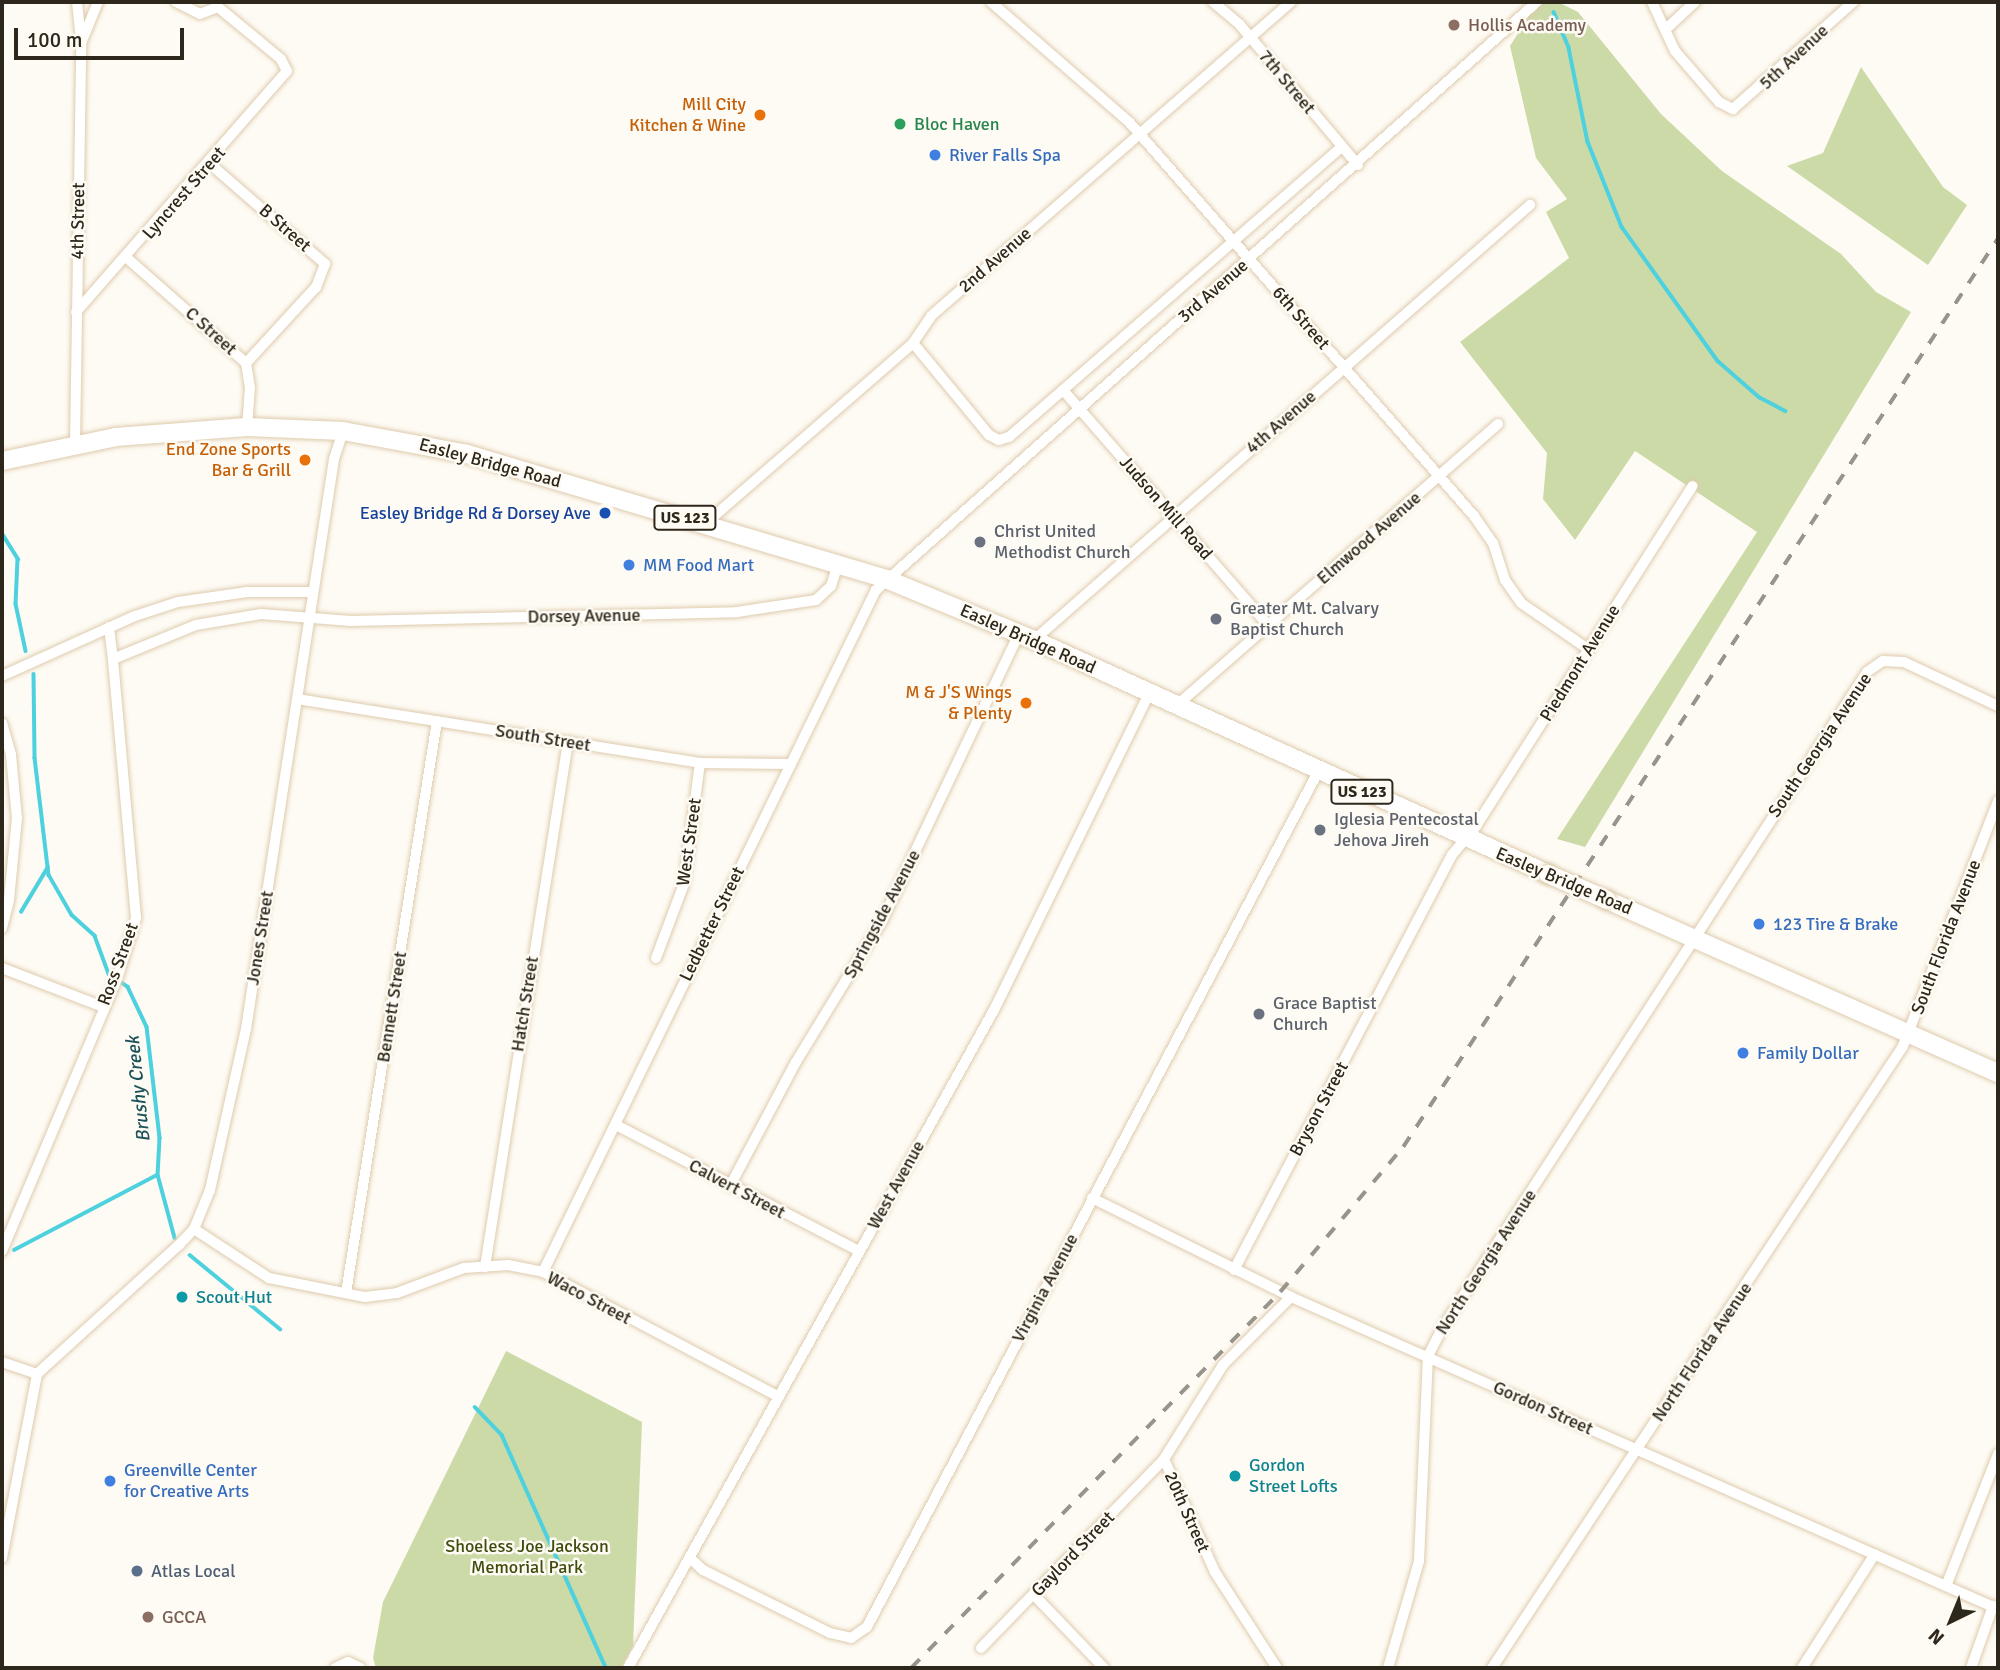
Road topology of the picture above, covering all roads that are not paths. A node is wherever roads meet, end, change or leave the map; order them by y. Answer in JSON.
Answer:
{"nodes":[{"id":1,"x":77,"y":2,"type":"edge"},
{"id":2,"x":99,"y":2,"type":"edge"},
{"id":3,"x":176,"y":2,"type":"edge"},
{"id":4,"x":991,"y":2,"type":"edge"},
{"id":5,"x":1213,"y":2,"type":"edge"},
{"id":6,"x":1292,"y":2,"type":"edge"},
{"id":7,"x":1537,"y":2,"type":"edge"},
{"id":8,"x":1652,"y":2,"type":"edge"},
{"id":9,"x":1695,"y":2,"type":"edge"},
{"id":10,"x":1853,"y":2,"type":"edge"},
{"id":11,"x":221,"y":4,"type":"edge"},
{"id":12,"x":1666,"y":29,"type":"junction"},
{"id":13,"x":1250,"y":38,"type":"junction"},
{"id":14,"x":81,"y":43,"type":"junction"},
{"id":15,"x":1140,"y":134,"type":"junction"},
{"id":16,"x":1342,"y":147,"type":"junction"},
{"id":17,"x":209,"y":163,"type":"junction"},
{"id":18,"x":1358,"y":164,"type":"junction"},
{"id":19,"x":1530,"y":205,"type":"dead end"},
{"id":20,"x":1234,"y":241,"type":"junction"},
{"id":21,"x":127,"y":258,"type":"junction"},
{"id":22,"x":1250,"y":259,"type":"junction"},
{"id":23,"x":76,"y":312,"type":"junction"},
{"id":24,"x":913,"y":343,"type":"junction"},
{"id":25,"x":246,"y":363,"type":"junction"},
{"id":26,"x":1345,"y":367,"type":"junction"},
{"id":27,"x":1063,"y":390,"type":"junction"},
{"id":28,"x":1079,"y":408,"type":"junction"},
{"id":29,"x":1498,"y":424,"type":"dead end"},
{"id":30,"x":247,"y":427,"type":"junction"},
{"id":31,"x":343,"y":431,"type":"junction"},
{"id":32,"x":75,"y":444,"type":"junction"},
{"id":33,"x":2,"y":461,"type":"edge"},
{"id":34,"x":1440,"y":476,"type":"junction"},
{"id":35,"x":1692,"y":486,"type":"dead end"},
{"id":36,"x":1173,"y":517,"type":"junction"},
{"id":37,"x":705,"y":524,"type":"junction"},
{"id":38,"x":838,"y":565,"type":"junction"},
{"id":39,"x":886,"y":579,"type":"junction"},
{"id":40,"x":313,"y":592,"type":"junction"},
{"id":41,"x":309,"y":619,"type":"junction"},
{"id":42,"x":1269,"y":626,"type":"junction"},
{"id":43,"x":109,"y":627,"type":"junction"},
{"id":44,"x":1026,"y":637,"type":"junction"},
{"id":45,"x":1588,"y":649,"type":"junction"},
{"id":46,"x":113,"y":659,"type":"junction"},
{"id":47,"x":2,"y":676,"type":"edge"},
{"id":48,"x":1149,"y":694,"type":"junction"},
{"id":49,"x":297,"y":699,"type":"junction"},
{"id":50,"x":1176,"y":706,"type":"junction"},
{"id":51,"x":1998,"y":706,"type":"edge"},
{"id":52,"x":437,"y":721,"type":"junction"},
{"id":53,"x":2,"y":723,"type":"edge"},
{"id":54,"x":568,"y":742,"type":"junction"},
{"id":55,"x":700,"y":763,"type":"junction"},
{"id":56,"x":790,"y":764,"type":"junction"},
{"id":57,"x":1318,"y":772,"type":"junction"},
{"id":58,"x":1998,"y":801,"type":"edge"},
{"id":59,"x":1465,"y":838,"type":"junction"},
{"id":60,"x":2,"y":928,"type":"edge"},
{"id":61,"x":1696,"y":939,"type":"junction"},
{"id":62,"x":656,"y":958,"type":"dead end"},
{"id":63,"x":2,"y":968,"type":"edge"},
{"id":64,"x":103,"y":1007,"type":"junction"},
{"id":65,"x":1908,"y":1034,"type":"junction"},
{"id":66,"x":1998,"y":1073,"type":"edge"},
{"id":67,"x":616,"y":1125,"type":"junction"},
{"id":68,"x":730,"y":1185,"type":"junction"},
{"id":69,"x":1092,"y":1198,"type":"junction"},
{"id":70,"x":194,"y":1229,"type":"junction"},
{"id":71,"x":2,"y":1251,"type":"edge"},
{"id":72,"x":859,"y":1251,"type":"junction"},
{"id":73,"x":485,"y":1267,"type":"junction"},
{"id":74,"x":1234,"y":1270,"type":"junction"},
{"id":75,"x":543,"y":1272,"type":"junction"},
{"id":76,"x":346,"y":1293,"type":"junction"},
{"id":77,"x":1291,"y":1297,"type":"junction"},
{"id":78,"x":1429,"y":1356,"type":"junction"},
{"id":79,"x":2,"y":1362,"type":"edge"},
{"id":80,"x":37,"y":1374,"type":"junction"},
{"id":81,"x":779,"y":1397,"type":"junction"},
{"id":82,"x":1637,"y":1450,"type":"junction"},
{"id":83,"x":1998,"y":1454,"type":"edge"},
{"id":84,"x":1164,"y":1460,"type":"junction"},
{"id":85,"x":1875,"y":1554,"type":"junction"},
{"id":86,"x":2,"y":1558,"type":"edge"},
{"id":87,"x":690,"y":1558,"type":"junction"},
{"id":88,"x":1946,"y":1586,"type":"junction"},
{"id":89,"x":1034,"y":1595,"type":"junction"},
{"id":90,"x":1995,"y":1608,"type":"edge"},
{"id":91,"x":981,"y":1648,"type":"dead end"},
{"id":92,"x":340,"y":1665,"type":"edge"},
{"id":93,"x":361,"y":1668,"type":"edge"},
{"id":94,"x":628,"y":1668,"type":"edge"},
{"id":95,"x":1104,"y":1668,"type":"edge"},
{"id":96,"x":1277,"y":1668,"type":"edge"},
{"id":97,"x":1388,"y":1668,"type":"edge"},
{"id":98,"x":1492,"y":1668,"type":"edge"},
{"id":99,"x":1802,"y":1668,"type":"edge"},
{"id":100,"x":1971,"y":1668,"type":"edge"}],
"edges":[{"from":1,"to":14,"type":"street"},
{"from":2,"to":14,"type":"street","name":"4th Street"},
{"from":3,"to":11,"type":"street"},
{"from":4,"to":15,"type":"street","name":"6th Street"},
{"from":5,"to":13,"type":"street","name":"7th Street"},
{"from":6,"to":13,"type":"street","name":"2nd Avenue"},
{"from":7,"to":18,"type":"street","name":"3rd Avenue"},
{"from":8,"to":12,"type":"street"},
{"from":9,"to":12,"type":"street"},
{"from":10,"to":12,"type":"street","name":"5th Avenue"},
{"from":11,"to":17,"type":"street","name":"Lyncrest Street"},
{"from":13,"to":15,"type":"street","name":"2nd Avenue"},
{"from":13,"to":16,"type":"street","name":"7th Street"},
{"from":14,"to":23,"type":"street","name":"4th Street"},
{"from":15,"to":20,"type":"street","name":"6th Street"},
{"from":15,"to":24,"type":"street","name":"2nd Avenue"},
{"from":16,"to":18,"type":"street","name":"7th Street"},
{"from":16,"to":20,"type":"street","name":"3rd Avenue"},
{"from":17,"to":21,"type":"street","name":"Lyncrest Street"},
{"from":17,"to":25,"type":"street","name":"B Street"},
{"from":18,"to":22,"type":"street","name":"3rd Avenue"},
{"from":19,"to":26,"type":"street","name":"4th Avenue"},
{"from":20,"to":22,"type":"street","name":"6th Street"},
{"from":20,"to":27,"type":"street","name":"3rd Avenue"},
{"from":21,"to":23,"type":"street","name":"Lyncrest Street"},
{"from":21,"to":25,"type":"street","name":"C Street"},
{"from":22,"to":26,"type":"street","name":"6th Street"},
{"from":22,"to":28,"type":"street","name":"3rd Avenue"},
{"from":23,"to":32,"type":"street","name":"4th Street"},
{"from":24,"to":27,"type":"street","name":"3rd Avenue"},
{"from":24,"to":37,"type":"street","name":"2nd Avenue"},
{"from":25,"to":30,"type":"street","name":"C Street"},
{"from":26,"to":34,"type":"street","name":"6th Street"},
{"from":26,"to":36,"type":"street","name":"4th Avenue"},
{"from":27,"to":28,"type":"street","name":"Judson Mill Road"},
{"from":28,"to":36,"type":"street","name":"Judson Mill Road"},
{"from":28,"to":39,"type":"street","name":"3rd Avenue"},
{"from":29,"to":34,"type":"street","name":"Elmwood Avenue"},
{"from":30,"to":31,"type":"highway","name":"Easley Bridge Road","number":"US 123"},
{"from":30,"to":32,"type":"highway","name":"Easley Bridge Road","number":"US 123"},
{"from":31,"to":37,"type":"highway","name":"Easley Bridge Road","number":"US 123"},
{"from":31,"to":40,"type":"street","name":"Jones Street"},
{"from":32,"to":33,"type":"highway","name":"Easley Bridge Road","number":"US 123"},
{"from":34,"to":42,"type":"street","name":"Elmwood Avenue"},
{"from":34,"to":45,"type":"street","name":"6th Street"},
{"from":35,"to":45,"type":"street","name":"Piedmont Avenue"},
{"from":36,"to":42,"type":"street","name":"Judson Mill Road"},
{"from":36,"to":44,"type":"street","name":"4th Avenue"},
{"from":37,"to":38,"type":"highway","name":"Easley Bridge Road","number":"US 123"},
{"from":38,"to":39,"type":"highway","name":"Easley Bridge Road","number":"US 123"},
{"from":38,"to":41,"type":"street","name":"Dorsey Avenue"},
{"from":39,"to":44,"type":"highway","name":"Easley Bridge Road","number":"US 123"},
{"from":39,"to":56,"type":"street","name":"Ledbetter Street"},
{"from":40,"to":41,"type":"street","name":"Jones Street"},
{"from":40,"to":43,"type":"street"},
{"from":41,"to":46,"type":"street"},
{"from":41,"to":49,"type":"street","name":"Jones Street"},
{"from":42,"to":50,"type":"street","name":"Elmwood Avenue"},
{"from":43,"to":46,"type":"street","name":"Ross Street"},
{"from":43,"to":47,"type":"street"},
{"from":44,"to":48,"type":"highway","name":"Easley Bridge Road","number":"US 123"},
{"from":44,"to":68,"type":"street","name":"Springside Avenue"},
{"from":45,"to":59,"type":"street","name":"Piedmont Avenue"},
{"from":46,"to":64,"type":"street","name":"Ross Street"},
{"from":48,"to":50,"type":"highway","name":"Easley Bridge Road","number":"US 123"},
{"from":48,"to":72,"type":"street","name":"West Avenue"},
{"from":49,"to":52,"type":"street","name":"South Street"},
{"from":49,"to":70,"type":"street","name":"Jones Street"},
{"from":50,"to":57,"type":"highway","name":"Easley Bridge Road","number":"US 123"},
{"from":51,"to":61,"type":"street","name":"South Georgia Avenue"},
{"from":52,"to":54,"type":"street","name":"South Street"},
{"from":52,"to":76,"type":"street","name":"Bennett Street"},
{"from":53,"to":60,"type":"street"},
{"from":54,"to":55,"type":"street","name":"South Street"},
{"from":54,"to":73,"type":"street","name":"Hatch Street"},
{"from":55,"to":56,"type":"street","name":"South Street"},
{"from":55,"to":62,"type":"street","name":"West Street"},
{"from":56,"to":67,"type":"street","name":"Ledbetter Street"},
{"from":57,"to":59,"type":"highway","name":"Easley Bridge Road","number":"US 123"},
{"from":57,"to":69,"type":"street","name":"Virginia Avenue"},
{"from":58,"to":65,"type":"street","name":"South Florida Avenue"},
{"from":59,"to":61,"type":"highway","name":"Easley Bridge Road","number":"US 123","bridge":true},
{"from":59,"to":74,"type":"street","name":"Bryson Street"},
{"from":61,"to":65,"type":"highway","name":"Easley Bridge Road","number":"US 123"},
{"from":61,"to":78,"type":"street","name":"North Georgia Avenue"},
{"from":63,"to":64,"type":"street"},
{"from":64,"to":71,"type":"street","name":"Ross Street"},
{"from":65,"to":66,"type":"highway","name":"Easley Bridge Road","number":"US 123"},
{"from":65,"to":82,"type":"street","name":"North Florida Avenue"},
{"from":67,"to":68,"type":"street","name":"Calvert Street"},
{"from":67,"to":75,"type":"street","name":"Ledbetter Street"},
{"from":68,"to":72,"type":"street","name":"Calvert Street"},
{"from":69,"to":74,"type":"street","name":"Gordon Street"},
{"from":69,"to":87,"type":"street","name":"Virginia Avenue"},
{"from":70,"to":76,"type":"street","name":"Waco Street"},
{"from":70,"to":80,"type":"street","name":"Jones Street"},
{"from":72,"to":81,"type":"street","name":"West Avenue"},
{"from":73,"to":75,"type":"street","name":"Waco Street"},
{"from":73,"to":76,"type":"street","name":"Waco Street"},
{"from":74,"to":77,"type":"street","name":"Gordon Street"},
{"from":75,"to":81,"type":"street","name":"Waco Street"},
{"from":77,"to":78,"type":"street","name":"Gordon Street"},
{"from":77,"to":84,"type":"street","name":"20th Street"},
{"from":78,"to":82,"type":"street","name":"Gordon Street"},
{"from":78,"to":97,"type":"street","name":"North Georgia Avenue"},
{"from":79,"to":80,"type":"street"},
{"from":80,"to":86,"type":"street"},
{"from":81,"to":87,"type":"street","name":"West Avenue"},
{"from":82,"to":85,"type":"street","name":"Gordon Street"},
{"from":82,"to":98,"type":"street","name":"North Florida Avenue"},
{"from":83,"to":88,"type":"street"},
{"from":84,"to":89,"type":"street","name":"Gaylord Street"},
{"from":84,"to":96,"type":"street","name":"20th Street"},
{"from":85,"to":88,"type":"street","name":"Gordon Street"},
{"from":85,"to":99,"type":"street"},
{"from":87,"to":94,"type":"street","name":"West Avenue"},
{"from":88,"to":90,"type":"street","name":"Gordon Street"},
{"from":89,"to":91,"type":"street","name":"Gaylord Street"},
{"from":89,"to":95,"type":"street"},
{"from":90,"to":100,"type":"street"},
{"from":92,"to":93,"type":"street"}]}
